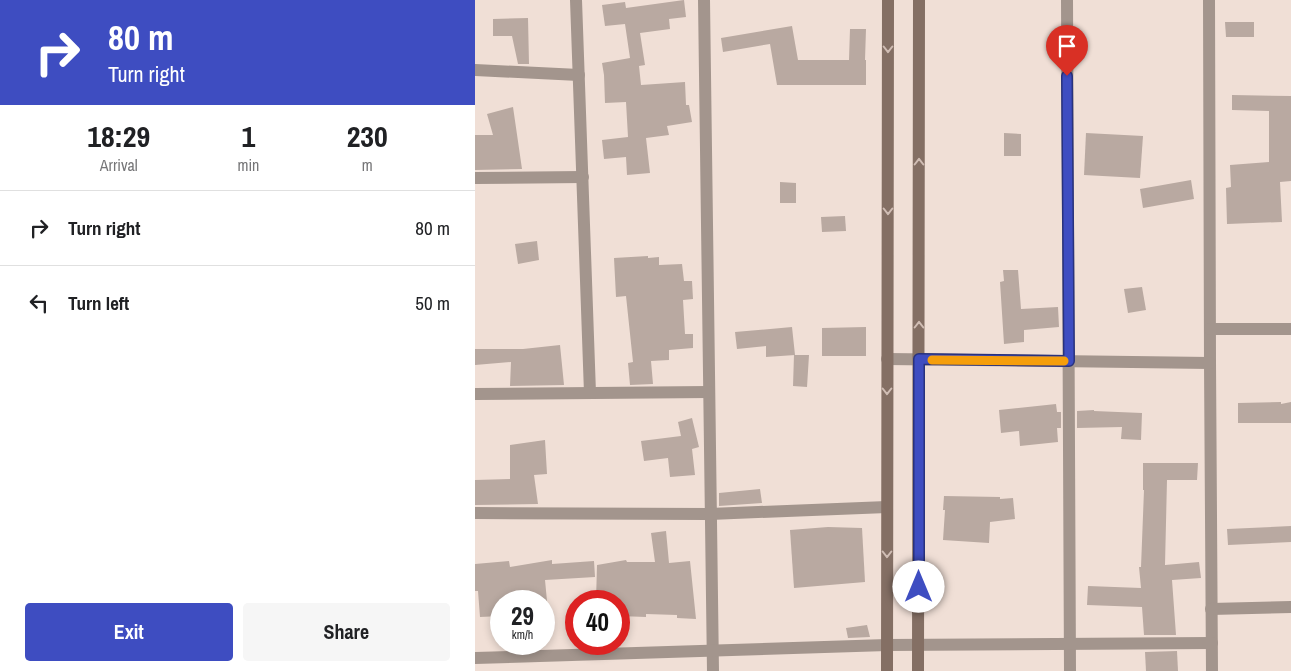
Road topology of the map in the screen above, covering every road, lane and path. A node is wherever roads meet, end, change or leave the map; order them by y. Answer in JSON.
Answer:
{"nodes":[{"id":1,"x":575,"y":0,"type":"edge"},
{"id":2,"x":704,"y":0,"type":"edge"},
{"id":3,"x":888,"y":0,"type":"edge"},
{"id":4,"x":919,"y":0,"type":"edge"},
{"id":5,"x":1067,"y":0,"type":"edge"},
{"id":6,"x":1209,"y":0,"type":"edge"},
{"id":7,"x":475,"y":70,"type":"edge"},
{"id":8,"x":579,"y":75,"type":"junction"},
{"id":9,"x":583,"y":177,"type":"junction"},
{"id":10,"x":475,"y":178,"type":"edge"},
{"id":11,"x":1210,"y":329,"type":"junction"},
{"id":12,"x":1291,"y":329,"type":"edge"},
{"id":13,"x":887,"y":359,"type":"junction"},
{"id":14,"x":919,"y":359,"type":"junction"},
{"id":15,"x":1069,"y":361,"type":"junction"},
{"id":16,"x":1210,"y":363,"type":"junction"},
{"id":17,"x":709,"y":392,"type":"junction"},
{"id":18,"x":590,"y":393,"type":"junction"},
{"id":19,"x":475,"y":394,"type":"edge"},
{"id":20,"x":887,"y":507,"type":"junction"},
{"id":21,"x":475,"y":513,"type":"edge"},
{"id":22,"x":711,"y":514,"type":"junction"},
{"id":23,"x":1291,"y":607,"type":"edge"},
{"id":24,"x":1211,"y":609,"type":"junction"},
{"id":25,"x":1212,"y":643,"type":"junction"},
{"id":26,"x":918,"y":644,"type":"junction"},
{"id":27,"x":1069,"y":644,"type":"junction"},
{"id":28,"x":887,"y":645,"type":"junction"},
{"id":29,"x":712,"y":650,"type":"junction"},
{"id":30,"x":475,"y":658,"type":"edge"},
{"id":31,"x":713,"y":671,"type":"edge"},
{"id":32,"x":887,"y":671,"type":"edge"},
{"id":33,"x":919,"y":671,"type":"edge"},
{"id":34,"x":1070,"y":671,"type":"edge"},
{"id":35,"x":1212,"y":671,"type":"edge"}],
"edges":[{"from":1,"to":8,"type":"street"},
{"from":2,"to":17,"type":"street"},
{"from":3,"to":13,"type":"street","one_way":true},
{"from":14,"to":4,"type":"street","one_way":true},
{"from":5,"to":15,"type":"street"},
{"from":6,"to":11,"type":"street"},
{"from":7,"to":8,"type":"street"},
{"from":8,"to":9,"type":"street"},
{"from":9,"to":10,"type":"street"},
{"from":9,"to":18,"type":"street"},
{"from":11,"to":12,"type":"street"},
{"from":11,"to":16,"type":"street"},
{"from":13,"to":14,"type":"street"},
{"from":13,"to":20,"type":"street","one_way":true},
{"from":14,"to":15,"type":"street"},
{"from":14,"to":26,"type":"street"},
{"from":15,"to":16,"type":"street"},
{"from":15,"to":27,"type":"street"},
{"from":16,"to":24,"type":"street"},
{"from":17,"to":18,"type":"street"},
{"from":17,"to":22,"type":"street"},
{"from":18,"to":19,"type":"street"},
{"from":20,"to":22,"type":"street"},
{"from":20,"to":28,"type":"street","one_way":true},
{"from":21,"to":22,"type":"street"},
{"from":22,"to":29,"type":"street"},
{"from":23,"to":24,"type":"street"},
{"from":24,"to":25,"type":"street"},
{"from":25,"to":27,"type":"street"},
{"from":25,"to":35,"type":"street"},
{"from":26,"to":27,"type":"street"},
{"from":26,"to":28,"type":"street"},
{"from":26,"to":33,"type":"street"},
{"from":27,"to":34,"type":"street"},
{"from":28,"to":29,"type":"street"},
{"from":28,"to":32,"type":"street"},
{"from":29,"to":30,"type":"street"},
{"from":29,"to":31,"type":"street"}]}
